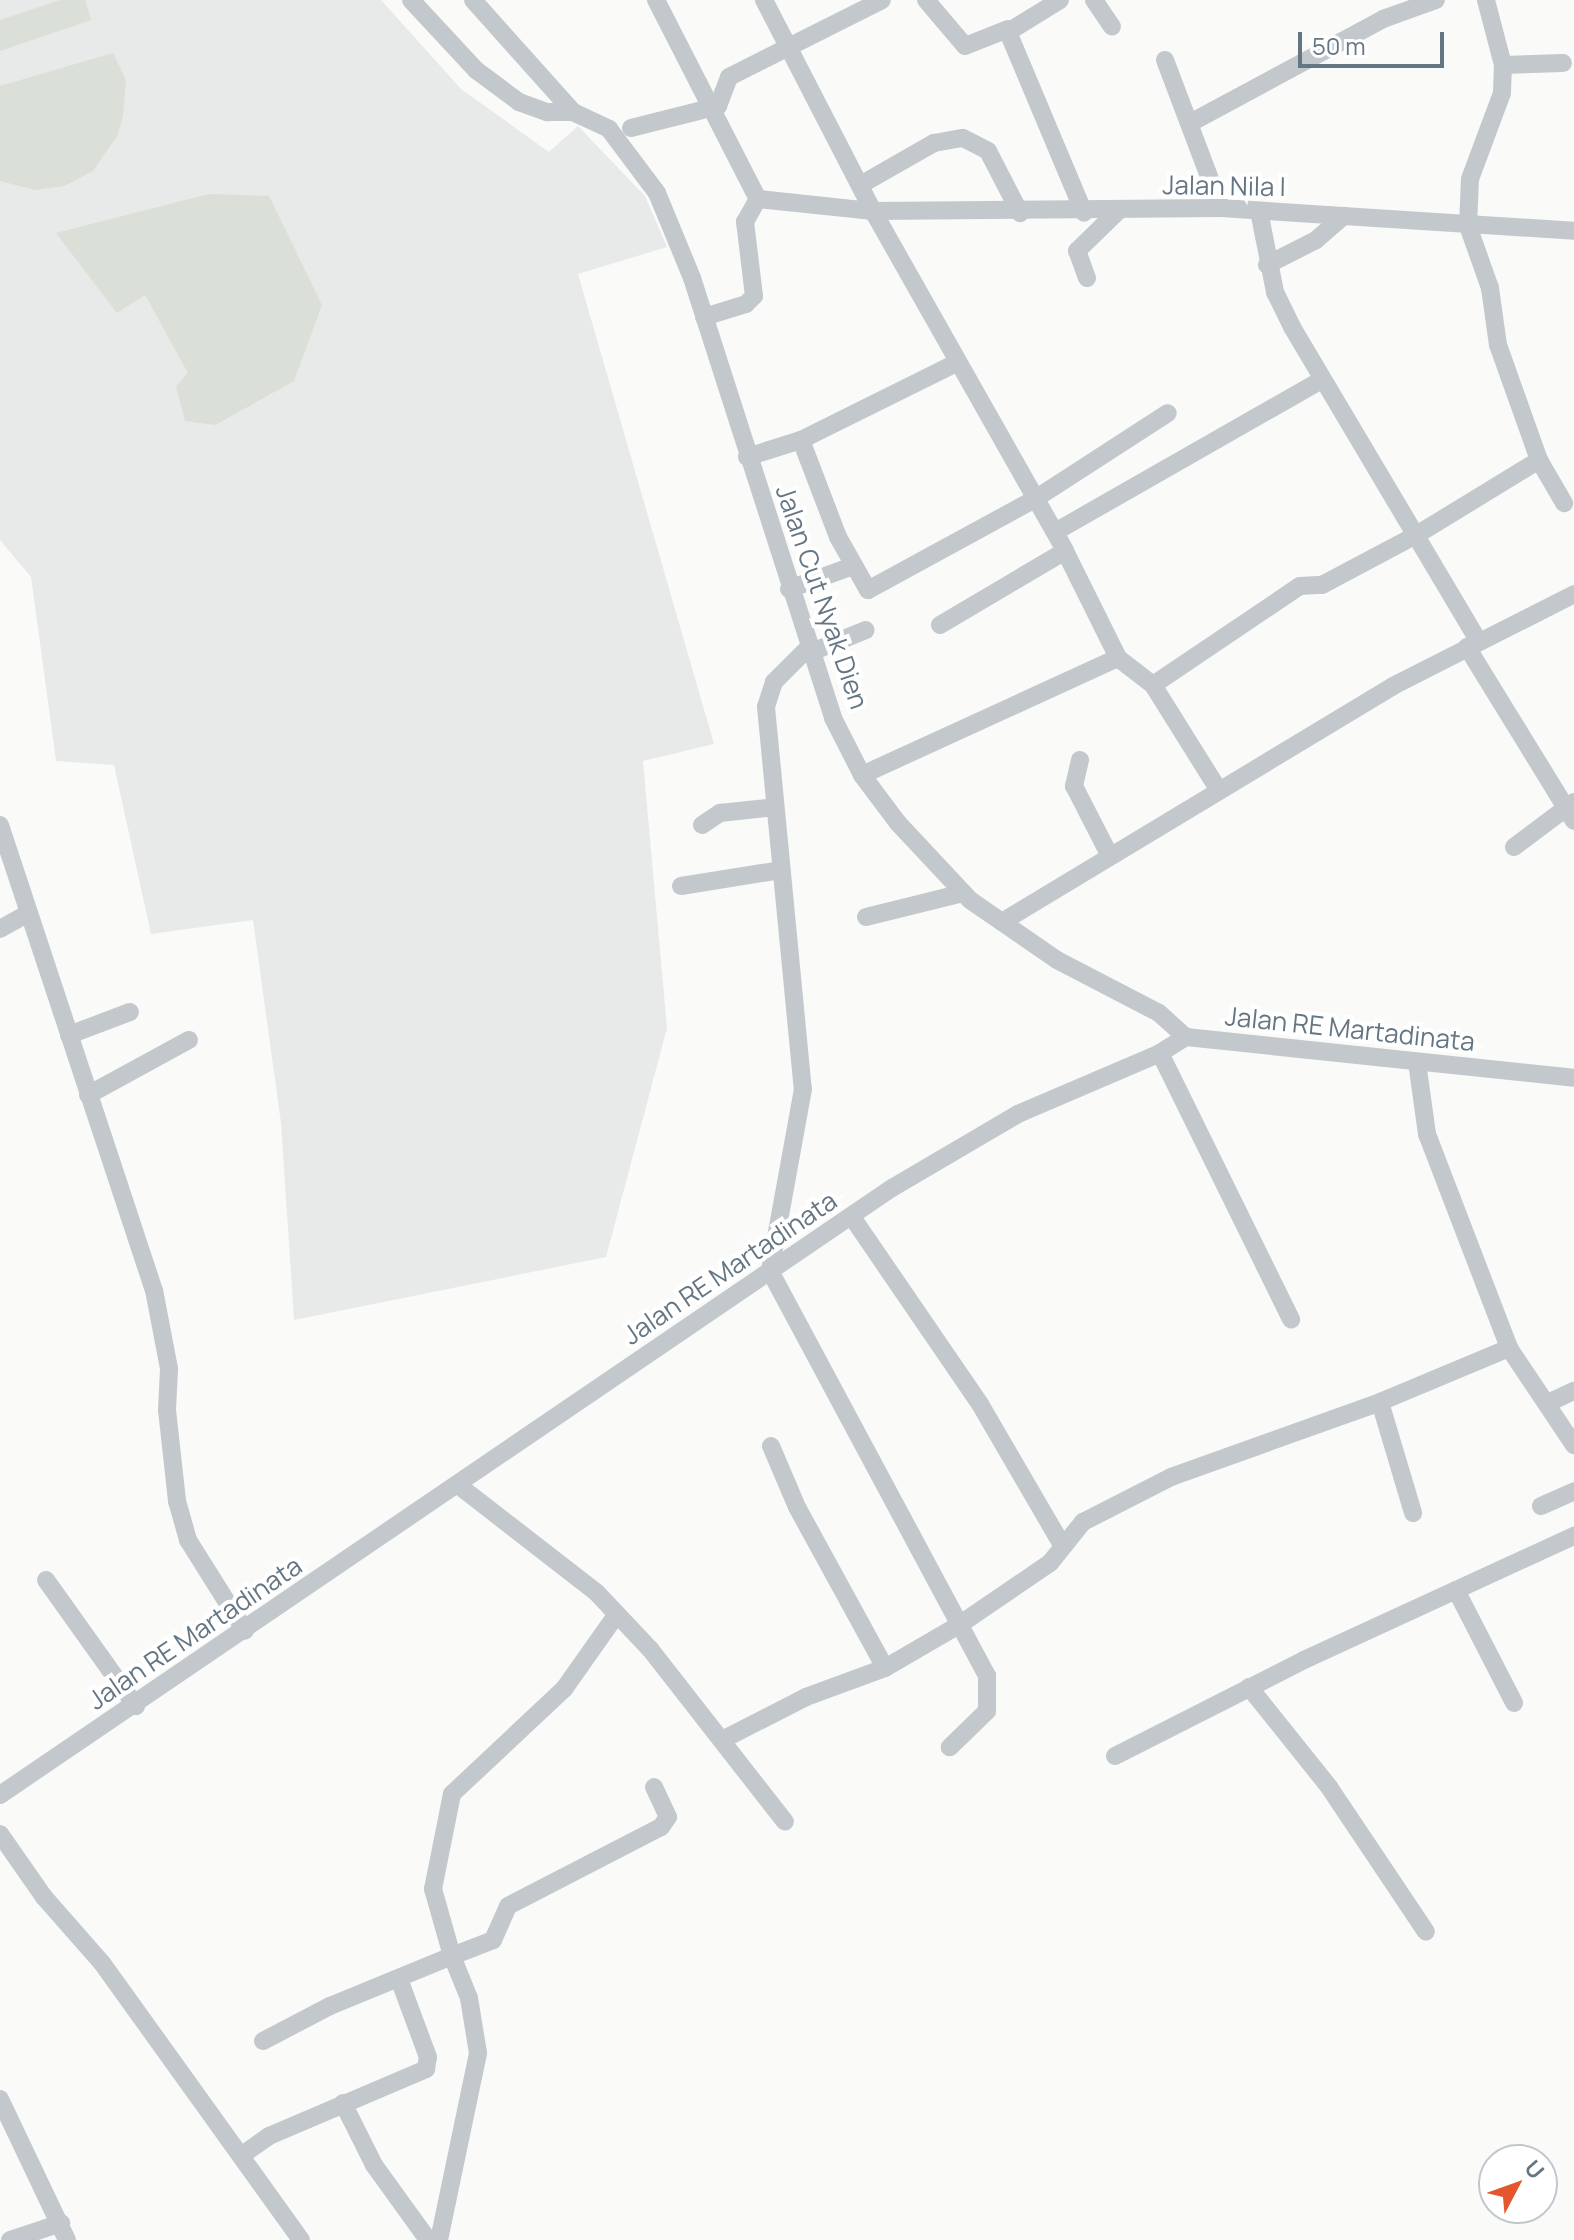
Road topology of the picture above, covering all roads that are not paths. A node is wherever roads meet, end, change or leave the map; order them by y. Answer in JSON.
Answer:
{"nodes":[{"id":1,"x":411,"y":0,"type":"edge"},
{"id":2,"x":473,"y":0,"type":"edge"},
{"id":3,"x":656,"y":0,"type":"edge"},
{"id":4,"x":764,"y":0,"type":"edge"},
{"id":5,"x":882,"y":0,"type":"edge"},
{"id":6,"x":926,"y":0,"type":"edge"},
{"id":7,"x":1060,"y":0,"type":"edge"},
{"id":8,"x":1094,"y":0,"type":"edge"},
{"id":9,"x":1436,"y":0,"type":"edge"},
{"id":10,"x":1486,"y":0,"type":"edge"},
{"id":11,"x":1112,"y":27,"type":"dead end"},
{"id":12,"x":1008,"y":29,"type":"junction"},
{"id":13,"x":784,"y":49,"type":"junction"},
{"id":14,"x":1165,"y":60,"type":"dead end"},
{"id":15,"x":1563,"y":63,"type":"dead end"},
{"id":16,"x":1503,"y":65,"type":"junction"},
{"id":17,"x":711,"y":109,"type":"junction"},
{"id":18,"x":573,"y":112,"type":"junction"},
{"id":19,"x":1192,"y":122,"type":"junction"},
{"id":20,"x":631,"y":128,"type":"dead end"},
{"id":21,"x":862,"y":184,"type":"junction"},
{"id":22,"x":758,"y":199,"type":"junction"},
{"id":23,"x":1221,"y":208,"type":"junction"},
{"id":24,"x":866,"y":210,"type":"junction"},
{"id":25,"x":1118,"y":211,"type":"junction"},
{"id":26,"x":1259,"y":211,"type":"junction"},
{"id":27,"x":1020,"y":213,"type":"junction"},
{"id":28,"x":1084,"y":213,"type":"junction"},
{"id":29,"x":1344,"y":216,"type":"junction"},
{"id":30,"x":1468,"y":226,"type":"junction"},
{"id":31,"x":1574,"y":231,"type":"edge"},
{"id":32,"x":1267,"y":265,"type":"junction"},
{"id":33,"x":1087,"y":278,"type":"dead end"},
{"id":34,"x":704,"y":317,"type":"junction"},
{"id":35,"x":948,"y":367,"type":"junction"},
{"id":36,"x":1320,"y":381,"type":"junction"},
{"id":37,"x":1168,"y":413,"type":"dead end"},
{"id":38,"x":801,"y":440,"type":"junction"},
{"id":39,"x":747,"y":457,"type":"junction"},
{"id":40,"x":1539,"y":460,"type":"junction"},
{"id":41,"x":1025,"y":503,"type":"junction"},
{"id":42,"x":1564,"y":503,"type":"dead end"},
{"id":43,"x":1055,"y":532,"type":"junction"},
{"id":44,"x":1418,"y":534,"type":"junction"},
{"id":45,"x":1055,"y":556,"type":"junction"},
{"id":46,"x":853,"y":566,"type":"junction"},
{"id":47,"x":789,"y":589,"type":"junction"},
{"id":48,"x":1574,"y":594,"type":"edge"},
{"id":49,"x":940,"y":625,"type":"dead end"},
{"id":50,"x":866,"y":630,"type":"dead end"},
{"id":51,"x":1473,"y":643,"type":"junction"},
{"id":52,"x":808,"y":651,"type":"junction"},
{"id":53,"x":1106,"y":664,"type":"junction"},
{"id":54,"x":1153,"y":685,"type":"junction"},
{"id":55,"x":1080,"y":760,"type":"dead end"},
{"id":56,"x":862,"y":775,"type":"junction"},
{"id":57,"x":1218,"y":789,"type":"junction"},
{"id":58,"x":775,"y":807,"type":"junction"},
{"id":59,"x":1571,"y":810,"type":"edge"},
{"id":60,"x":0,"y":825,"type":"edge"},
{"id":61,"x":702,"y":825,"type":"dead end"},
{"id":62,"x":1514,"y":847,"type":"dead end"},
{"id":63,"x":1110,"y":856,"type":"junction"},
{"id":64,"x":781,"y":870,"type":"junction"},
{"id":65,"x":681,"y":886,"type":"dead end"},
{"id":66,"x":963,"y":893,"type":"junction"},
{"id":67,"x":27,"y":914,"type":"junction"},
{"id":68,"x":866,"y":917,"type":"dead end"},
{"id":69,"x":1002,"y":922,"type":"junction"},
{"id":70,"x":0,"y":929,"type":"edge"},
{"id":71,"x":130,"y":1012,"type":"dead end"},
{"id":72,"x":69,"y":1035,"type":"junction"},
{"id":73,"x":1186,"y":1037,"type":"junction"},
{"id":74,"x":189,"y":1040,"type":"dead end"},
{"id":75,"x":1160,"y":1053,"type":"junction"},
{"id":76,"x":1417,"y":1062,"type":"junction"},
{"id":77,"x":1574,"y":1078,"type":"edge"},
{"id":78,"x":88,"y":1095,"type":"junction"},
{"id":79,"x":852,"y":1217,"type":"junction"},
{"id":80,"x":770,"y":1271,"type":"junction"},
{"id":81,"x":1291,"y":1319,"type":"dead end"},
{"id":82,"x":1509,"y":1348,"type":"junction"},
{"id":83,"x":1574,"y":1391,"type":"edge"},
{"id":84,"x":1380,"y":1402,"type":"junction"},
{"id":85,"x":1548,"y":1403,"type":"junction"},
{"id":86,"x":1574,"y":1445,"type":"edge"},
{"id":87,"x":771,"y":1446,"type":"dead end"},
{"id":88,"x":458,"y":1485,"type":"junction"},
{"id":89,"x":1574,"y":1491,"type":"edge"},
{"id":90,"x":1541,"y":1506,"type":"dead end"},
{"id":91,"x":1413,"y":1513,"type":"dead end"},
{"id":92,"x":1574,"y":1536,"type":"edge"},
{"id":93,"x":1062,"y":1545,"type":"junction"},
{"id":94,"x":46,"y":1580,"type":"dead end"},
{"id":95,"x":1456,"y":1590,"type":"junction"},
{"id":96,"x":617,"y":1614,"type":"junction"},
{"id":97,"x":959,"y":1625,"type":"junction"},
{"id":98,"x":245,"y":1631,"type":"junction"},
{"id":99,"x":885,"y":1668,"type":"junction"},
{"id":100,"x":1249,"y":1687,"type":"junction"},
{"id":101,"x":1514,"y":1703,"type":"dead end"},
{"id":102,"x":136,"y":1706,"type":"junction"},
{"id":103,"x":722,"y":1740,"type":"junction"},
{"id":104,"x":950,"y":1747,"type":"dead end"},
{"id":105,"x":1115,"y":1756,"type":"dead end"},
{"id":106,"x":654,"y":1787,"type":"dead end"},
{"id":107,"x":1,"y":1792,"type":"edge"},
{"id":108,"x":785,"y":1822,"type":"dead end"},
{"id":109,"x":0,"y":1834,"type":"edge"},
{"id":110,"x":1426,"y":1932,"type":"dead end"},
{"id":111,"x":452,"y":1956,"type":"junction"},
{"id":112,"x":399,"y":1979,"type":"junction"},
{"id":113,"x":263,"y":2041,"type":"dead end"},
{"id":114,"x":0,"y":2099,"type":"edge"},
{"id":115,"x":343,"y":2103,"type":"junction"},
{"id":116,"x":242,"y":2155,"type":"junction"},
{"id":117,"x":64,"y":2232,"type":"edge"},
{"id":118,"x":10,"y":2240,"type":"edge"},
{"id":119,"x":301,"y":2240,"type":"edge"},
{"id":120,"x":428,"y":2240,"type":"edge"},
{"id":121,"x":439,"y":2240,"type":"edge"}],
"edges":[{"from":1,"to":18,"type":"street","name":"Jalan Cut Nyak Dien"},
{"from":2,"to":18,"type":"street","name":"Jalan Cut Nyak Dien"},
{"from":3,"to":17,"type":"street"},
{"from":4,"to":13,"type":"street"},
{"from":5,"to":13,"type":"street"},
{"from":6,"to":12,"type":"street"},
{"from":7,"to":12,"type":"street"},
{"from":8,"to":11,"type":"street"},
{"from":9,"to":19,"type":"street"},
{"from":10,"to":16,"type":"street"},
{"from":12,"to":28,"type":"street"},
{"from":13,"to":17,"type":"street"},
{"from":13,"to":21,"type":"street"},
{"from":14,"to":19,"type":"street"},
{"from":15,"to":16,"type":"street"},
{"from":16,"to":30,"type":"street"},
{"from":17,"to":20,"type":"street"},
{"from":17,"to":22,"type":"street"},
{"from":18,"to":34,"type":"street","name":"Jalan Cut Nyak Dien"},
{"from":19,"to":23,"type":"street"},
{"from":21,"to":24,"type":"street"},
{"from":21,"to":27,"type":"street"},
{"from":22,"to":24,"type":"street","name":"Jalan Nila I"},
{"from":22,"to":34,"type":"street"},
{"from":23,"to":25,"type":"street","name":"Jalan Nila I"},
{"from":23,"to":26,"type":"street","name":"Jalan Nila I"},
{"from":24,"to":27,"type":"street","name":"Jalan Nila I"},
{"from":24,"to":35,"type":"street"},
{"from":25,"to":28,"type":"street","name":"Jalan Nila I"},
{"from":25,"to":33,"type":"street"},
{"from":26,"to":29,"type":"street","name":"Jalan Nila I"},
{"from":26,"to":32,"type":"street"},
{"from":27,"to":28,"type":"street","name":"Jalan Nila I"},
{"from":29,"to":30,"type":"street","name":"Jalan Nila I"},
{"from":29,"to":32,"type":"street"},
{"from":30,"to":31,"type":"street","name":"Jalan Nila I"},
{"from":30,"to":40,"type":"street"},
{"from":32,"to":36,"type":"street"},
{"from":34,"to":39,"type":"street","name":"Jalan Cut Nyak Dien"},
{"from":35,"to":38,"type":"street"},
{"from":35,"to":41,"type":"street"},
{"from":36,"to":43,"type":"street"},
{"from":36,"to":44,"type":"street"},
{"from":37,"to":41,"type":"street"},
{"from":38,"to":39,"type":"street"},
{"from":38,"to":46,"type":"street"},
{"from":39,"to":47,"type":"street","name":"Jalan Cut Nyak Dien"},
{"from":40,"to":42,"type":"street"},
{"from":40,"to":44,"type":"street"},
{"from":41,"to":43,"type":"street"},
{"from":41,"to":46,"type":"street"},
{"from":43,"to":45,"type":"street"},
{"from":44,"to":51,"type":"street"},
{"from":44,"to":54,"type":"street"},
{"from":45,"to":49,"type":"street"},
{"from":45,"to":53,"type":"street"},
{"from":46,"to":47,"type":"street"},
{"from":47,"to":52,"type":"street","name":"Jalan Cut Nyak Dien"},
{"from":48,"to":51,"type":"street"},
{"from":50,"to":52,"type":"street"},
{"from":51,"to":57,"type":"street"},
{"from":51,"to":59,"type":"street"},
{"from":52,"to":56,"type":"street","name":"Jalan Cut Nyak Dien"},
{"from":52,"to":58,"type":"street"},
{"from":53,"to":54,"type":"street"},
{"from":53,"to":56,"type":"street"},
{"from":54,"to":57,"type":"street"},
{"from":55,"to":63,"type":"street"},
{"from":56,"to":66,"type":"street","name":"Jalan Cut Nyak Dien"},
{"from":57,"to":63,"type":"street"},
{"from":58,"to":61,"type":"street"},
{"from":58,"to":64,"type":"street"},
{"from":59,"to":62,"type":"street"},
{"from":60,"to":67,"type":"street"},
{"from":63,"to":69,"type":"street"},
{"from":64,"to":65,"type":"street"},
{"from":64,"to":80,"type":"street"},
{"from":66,"to":68,"type":"street"},
{"from":66,"to":69,"type":"street","name":"Jalan Cut Nyak Dien"},
{"from":67,"to":70,"type":"street"},
{"from":67,"to":72,"type":"street"},
{"from":69,"to":73,"type":"street","name":"Jalan Cut Nyak Dien"},
{"from":71,"to":72,"type":"street"},
{"from":72,"to":78,"type":"street"},
{"from":73,"to":75,"type":"street","name":"Jalan RE Martadinata"},
{"from":73,"to":76,"type":"street","name":"Jalan RE Martadinata"},
{"from":74,"to":78,"type":"street"},
{"from":75,"to":79,"type":"street","name":"Jalan RE Martadinata"},
{"from":75,"to":81,"type":"street"},
{"from":76,"to":77,"type":"street","name":"Jalan RE Martadinata"},
{"from":76,"to":82,"type":"street"},
{"from":78,"to":98,"type":"street"},
{"from":79,"to":80,"type":"street","name":"Jalan RE Martadinata"},
{"from":79,"to":93,"type":"street"},
{"from":80,"to":88,"type":"street","name":"Jalan RE Martadinata"},
{"from":80,"to":97,"type":"street"},
{"from":82,"to":84,"type":"street"},
{"from":82,"to":85,"type":"street"},
{"from":83,"to":85,"type":"street"},
{"from":84,"to":91,"type":"street"},
{"from":84,"to":93,"type":"street"},
{"from":85,"to":86,"type":"street"},
{"from":87,"to":99,"type":"street"},
{"from":88,"to":96,"type":"street"},
{"from":88,"to":98,"type":"street","name":"Jalan RE Martadinata"},
{"from":89,"to":90,"type":"street"},
{"from":92,"to":95,"type":"street"},
{"from":93,"to":97,"type":"street"},
{"from":94,"to":102,"type":"street"},
{"from":95,"to":100,"type":"street"},
{"from":95,"to":101,"type":"street"},
{"from":96,"to":103,"type":"street"},
{"from":96,"to":111,"type":"street"},
{"from":97,"to":99,"type":"street"},
{"from":97,"to":104,"type":"street"},
{"from":98,"to":102,"type":"street","name":"Jalan RE Martadinata"},
{"from":99,"to":103,"type":"street"},
{"from":100,"to":105,"type":"street"},
{"from":100,"to":110,"type":"street"},
{"from":102,"to":107,"type":"street","name":"Jalan RE Martadinata"},
{"from":103,"to":108,"type":"street"},
{"from":106,"to":111,"type":"street"},
{"from":109,"to":116,"type":"street"},
{"from":111,"to":112,"type":"street"},
{"from":111,"to":121,"type":"street"},
{"from":112,"to":113,"type":"street"},
{"from":112,"to":115,"type":"street"},
{"from":114,"to":117,"type":"street"},
{"from":115,"to":116,"type":"street"},
{"from":115,"to":120,"type":"street"},
{"from":116,"to":119,"type":"street"},
{"from":117,"to":118,"type":"street"}]}
